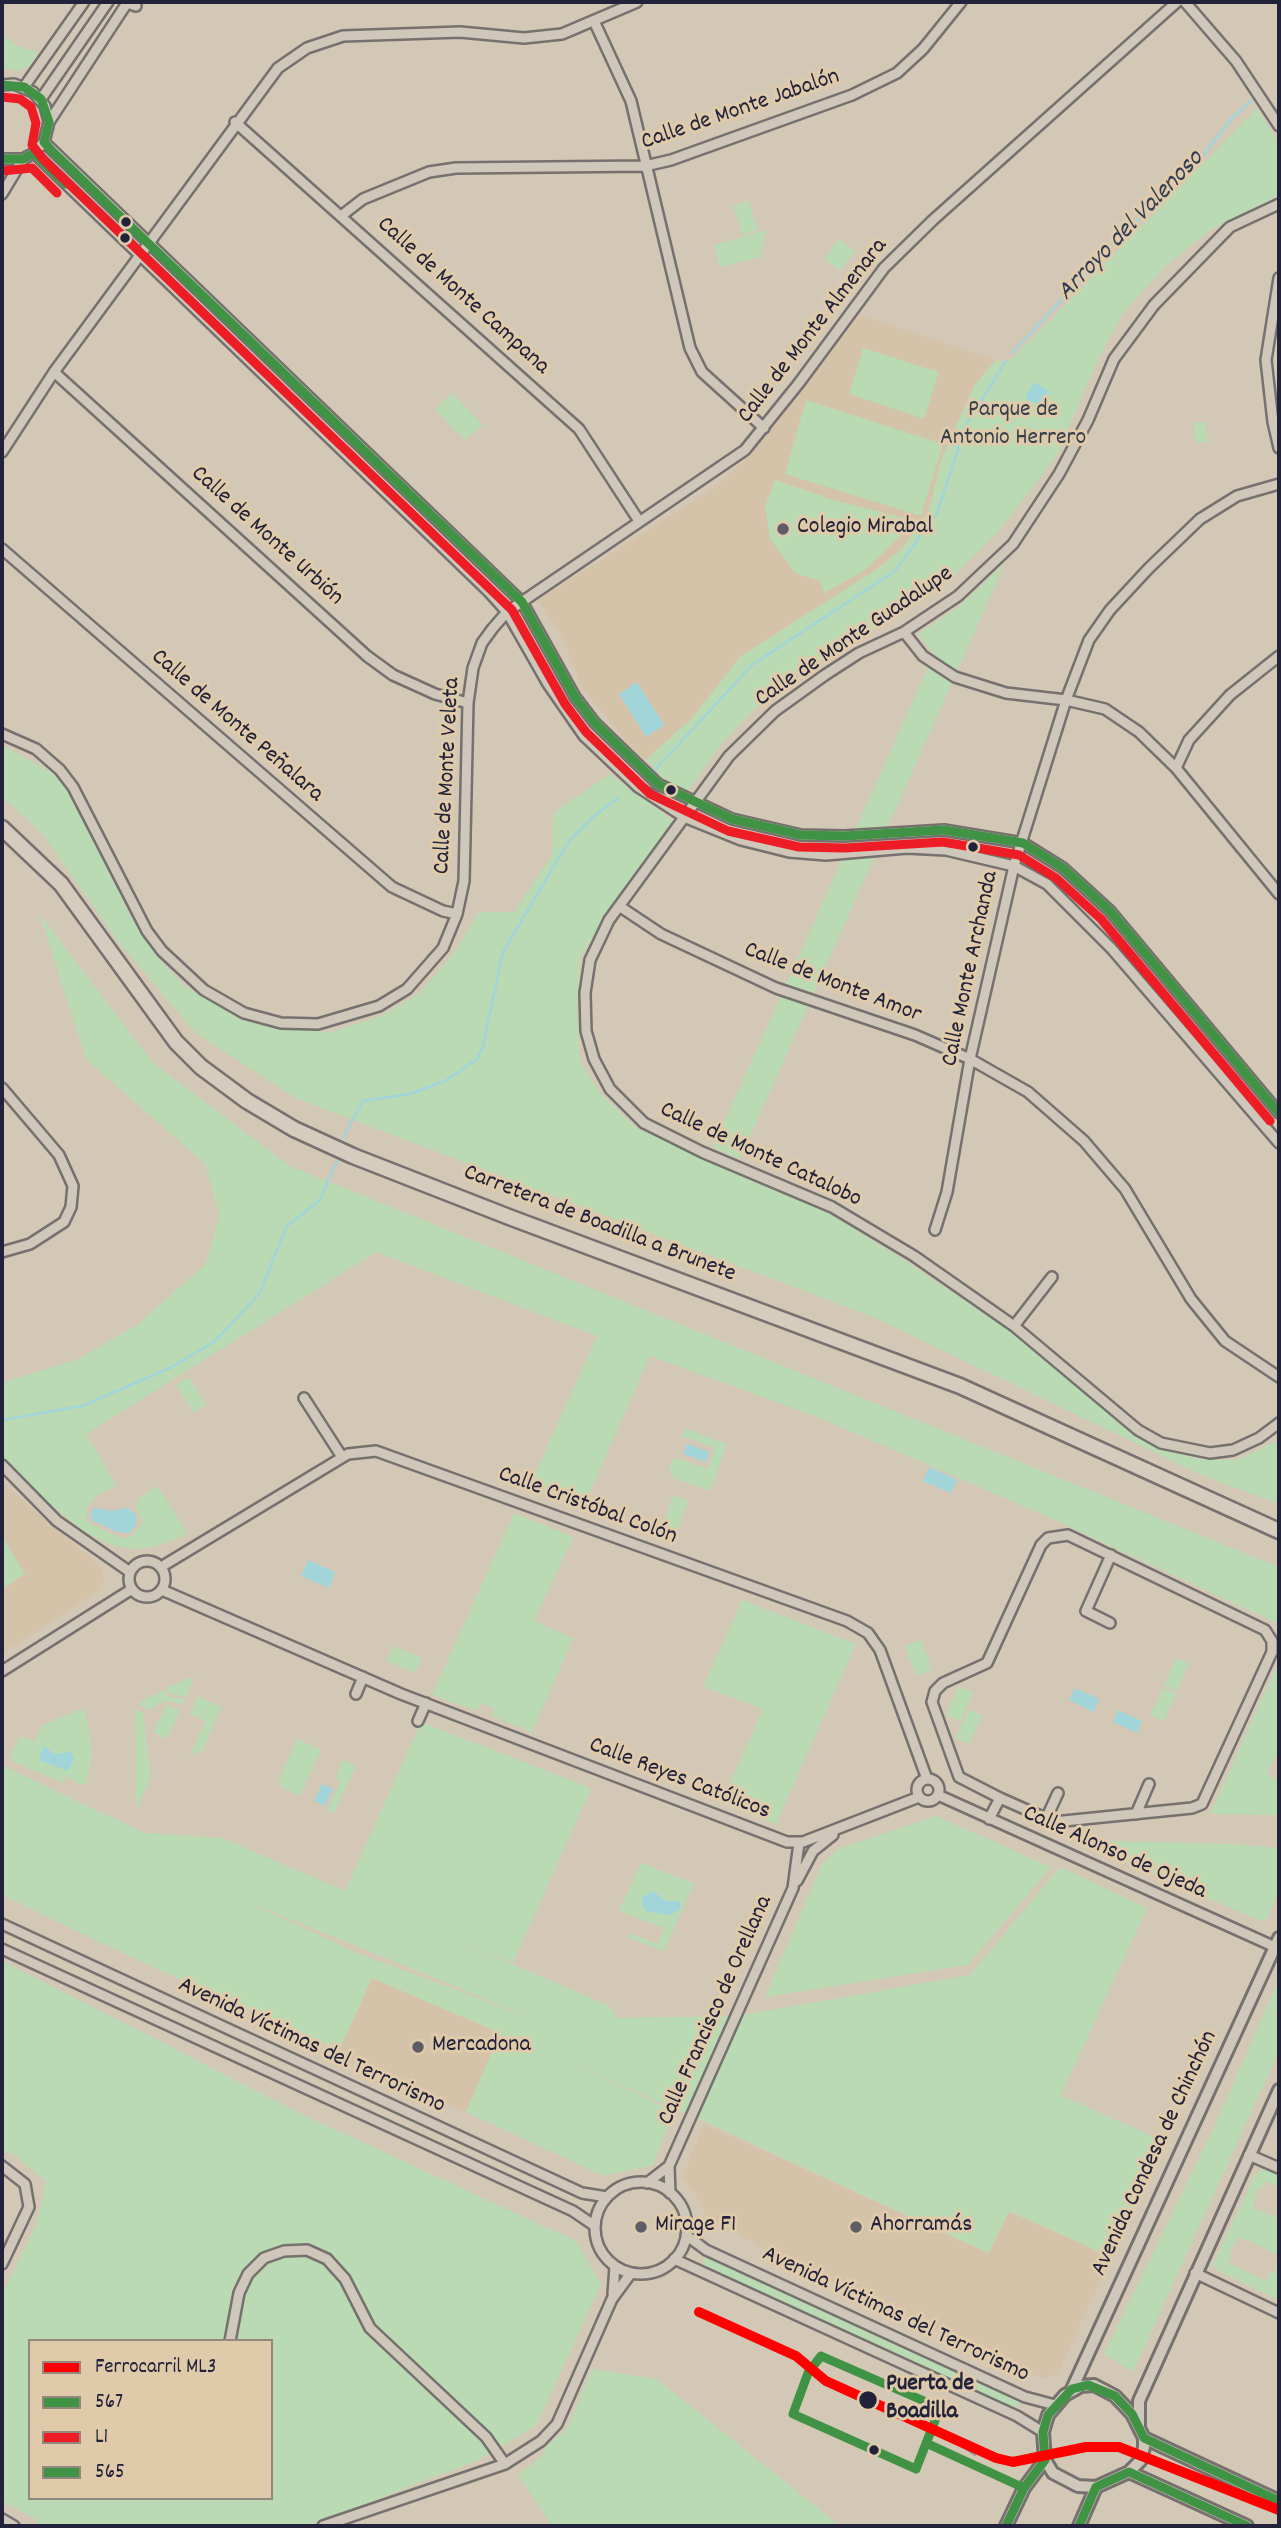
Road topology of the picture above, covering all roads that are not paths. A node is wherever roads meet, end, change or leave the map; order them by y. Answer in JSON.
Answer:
{"nodes":[{"id":1,"x":108,"y":2,"type":"edge"},
{"id":2,"x":638,"y":2,"type":"edge"},
{"id":3,"x":961,"y":2,"type":"edge"},
{"id":4,"x":1177,"y":2,"type":"edge"},
{"id":5,"x":1185,"y":2,"type":"edge"},
{"id":6,"x":82,"y":5,"type":"edge"},
{"id":7,"x":136,"y":6,"type":"dead end"},
{"id":8,"x":96,"y":19,"type":"junction"},
{"id":9,"x":594,"y":21,"type":"junction"},
{"id":10,"x":2,"y":85,"type":"edge"},
{"id":11,"x":24,"y":87,"type":"junction"},
{"id":12,"x":41,"y":99,"type":"junction"},
{"id":13,"x":49,"y":122,"type":"junction"},
{"id":14,"x":235,"y":122,"type":"junction"},
{"id":15,"x":1279,"y":126,"type":"edge"},
{"id":16,"x":44,"y":142,"type":"junction"},
{"id":17,"x":34,"y":153,"type":"junction"},
{"id":18,"x":2,"y":159,"type":"edge"},
{"id":19,"x":23,"y":159,"type":"junction"},
{"id":20,"x":645,"y":166,"type":"junction"},
{"id":21,"x":2,"y":194,"type":"edge"},
{"id":22,"x":1279,"y":204,"type":"edge"},
{"id":23,"x":341,"y":216,"type":"junction"},
{"id":24,"x":149,"y":243,"type":"junction"},
{"id":25,"x":139,"y":257,"type":"junction"},
{"id":26,"x":1279,"y":278,"type":"edge"},
{"id":27,"x":54,"y":372,"type":"junction"},
{"id":28,"x":328,"y":415,"type":"junction"},
{"id":29,"x":317,"y":427,"type":"junction"},
{"id":30,"x":764,"y":428,"type":"junction"},
{"id":31,"x":347,"y":434,"type":"junction"},
{"id":32,"x":336,"y":445,"type":"junction"},
{"id":33,"x":1279,"y":448,"type":"edge"},
{"id":34,"x":2,"y":452,"type":"edge"},
{"id":35,"x":1279,"y":484,"type":"edge"},
{"id":36,"x":639,"y":520,"type":"junction"},
{"id":37,"x":2,"y":549,"type":"edge"},
{"id":38,"x":522,"y":602,"type":"junction"},
{"id":39,"x":507,"y":612,"type":"junction"},
{"id":40,"x":904,"y":632,"type":"junction"},
{"id":41,"x":1279,"y":656,"type":"edge"},
{"id":42,"x":1066,"y":700,"type":"junction"},
{"id":43,"x":468,"y":703,"type":"junction"},
{"id":44,"x":2,"y":734,"type":"edge"},
{"id":45,"x":1176,"y":768,"type":"junction"},
{"id":46,"x":696,"y":802,"type":"junction"},
{"id":47,"x":684,"y":817,"type":"junction"},
{"id":48,"x":2,"y":828,"type":"edge"},
{"id":49,"x":1023,"y":844,"type":"junction"},
{"id":50,"x":1014,"y":866,"type":"junction"},
{"id":51,"x":1279,"y":894,"type":"edge"},
{"id":52,"x":619,"y":906,"type":"junction"},
{"id":53,"x":457,"y":914,"type":"junction"},
{"id":54,"x":971,"y":1059,"type":"junction"},
{"id":55,"x":2,"y":1088,"type":"edge"},
{"id":56,"x":1279,"y":1113,"type":"edge"},
{"id":57,"x":1279,"y":1143,"type":"edge"},
{"id":58,"x":935,"y":1230,"type":"dead end"},
{"id":59,"x":2,"y":1252,"type":"edge"},
{"id":60,"x":1052,"y":1277,"type":"dead end"},
{"id":61,"x":1014,"y":1326,"type":"junction"},
{"id":62,"x":1279,"y":1377,"type":"edge"},
{"id":63,"x":304,"y":1398,"type":"dead end"},
{"id":64,"x":1279,"y":1423,"type":"edge"},
{"id":65,"x":342,"y":1457,"type":"junction"},
{"id":66,"x":2,"y":1465,"type":"edge"},
{"id":67,"x":1279,"y":1531,"type":"edge"},
{"id":68,"x":1111,"y":1555,"type":"junction"},
{"id":69,"x":161,"y":1567,"type":"junction"},
{"id":70,"x":130,"y":1572,"type":"junction"},
{"id":71,"x":132,"y":1589,"type":"junction"},
{"id":72,"x":162,"y":1590,"type":"junction"},
{"id":73,"x":1110,"y":1623,"type":"dead end"},
{"id":74,"x":2,"y":1671,"type":"edge"},
{"id":75,"x":363,"y":1677,"type":"junction"},
{"id":76,"x":356,"y":1693,"type":"dead end"},
{"id":77,"x":426,"y":1703,"type":"junction"},
{"id":78,"x":418,"y":1721,"type":"dead end"},
{"id":79,"x":927,"y":1779,"type":"junction"},
{"id":80,"x":1149,"y":1784,"type":"dead end"},
{"id":81,"x":1058,"y":1793,"type":"dead end"},
{"id":82,"x":938,"y":1795,"type":"junction"},
{"id":83,"x":919,"y":1797,"type":"junction"},
{"id":84,"x":1000,"y":1798,"type":"junction"},
{"id":85,"x":1136,"y":1814,"type":"junction"},
{"id":86,"x":989,"y":1819,"type":"junction"},
{"id":87,"x":1046,"y":1819,"type":"junction"},
{"id":88,"x":838,"y":1830,"type":"junction"},
{"id":89,"x":772,"y":1836,"type":"junction"},
{"id":90,"x":801,"y":1842,"type":"junction"},
{"id":91,"x":806,"y":1863,"type":"junction"},
{"id":92,"x":795,"y":1869,"type":"junction"},
{"id":93,"x":793,"y":1888,"type":"junction"},
{"id":94,"x":2,"y":1924,"type":"edge"},
{"id":95,"x":1278,"y":1942,"type":"edge"},
{"id":96,"x":2,"y":1949,"type":"edge"},
{"id":97,"x":1279,"y":2090,"type":"edge"},
{"id":98,"x":1249,"y":2155,"type":"junction"},
{"id":99,"x":2,"y":2166,"type":"edge"},
{"id":100,"x":669,"y":2166,"type":"junction"},
{"id":101,"x":1279,"y":2168,"type":"edge"},
{"id":102,"x":647,"y":2183,"type":"junction"},
{"id":103,"x":670,"y":2193,"type":"junction"},
{"id":104,"x":607,"y":2197,"type":"junction"},
{"id":105,"x":595,"y":2226,"type":"junction"},
{"id":106,"x":686,"y":2235,"type":"junction"},
{"id":107,"x":674,"y":2259,"type":"junction"},
{"id":108,"x":2,"y":2264,"type":"edge"},
{"id":109,"x":615,"y":2266,"type":"junction"},
{"id":110,"x":631,"y":2273,"type":"junction"},
{"id":111,"x":1195,"y":2273,"type":"junction"},
{"id":112,"x":612,"y":2299,"type":"junction"},
{"id":113,"x":1279,"y":2313,"type":"edge"},
{"id":114,"x":230,"y":2339,"type":"edge"},
{"id":115,"x":1072,"y":2389,"type":"junction"},
{"id":116,"x":1055,"y":2405,"type":"junction"},
{"id":117,"x":1139,"y":2425,"type":"junction"},
{"id":118,"x":1043,"y":2432,"type":"junction"},
{"id":119,"x":1144,"y":2438,"type":"junction"},
{"id":120,"x":1045,"y":2460,"type":"junction"},
{"id":121,"x":505,"y":2464,"type":"junction"},
{"id":122,"x":1129,"y":2472,"type":"junction"},
{"id":123,"x":1096,"y":2487,"type":"junction"},
{"id":124,"x":1279,"y":2501,"type":"edge"},
{"id":125,"x":2,"y":2519,"type":"edge"},
{"id":126,"x":15,"y":2526,"type":"edge"},
{"id":127,"x":323,"y":2526,"type":"edge"},
{"id":128,"x":1006,"y":2526,"type":"edge"},
{"id":129,"x":1079,"y":2526,"type":"edge"},
{"id":130,"x":1248,"y":2526,"type":"edge"}],
"edges":[{"from":1,"to":8,"type":"street"},
{"from":2,"to":9,"type":"street"},
{"from":3,"to":20,"type":"street","name":"Calle de Monte Jabalón"},
{"from":4,"to":30,"type":"street","name":"Calle de Monte Almenara"},
{"from":5,"to":15,"type":"street"},
{"from":6,"to":8,"type":"street"},
{"from":6,"to":11,"type":"street"},
{"from":7,"to":13,"type":"street"},
{"from":8,"to":12,"type":"street"},
{"from":9,"to":14,"type":"street"},
{"from":9,"to":20,"type":"street"},
{"from":10,"to":11,"type":"street"},
{"from":11,"to":12,"type":"street"},
{"from":12,"to":13,"type":"street"},
{"from":13,"to":16,"type":"street"},
{"from":14,"to":23,"type":"street","name":"Calle de Monte Campana"},
{"from":14,"to":24,"type":"street"},
{"from":16,"to":17,"type":"street"},
{"from":16,"to":24,"type":"street"},
{"from":17,"to":19,"type":"street"},
{"from":17,"to":25,"type":"street"},
{"from":18,"to":19,"type":"street"},
{"from":19,"to":21,"type":"street"},
{"from":20,"to":23,"type":"street","name":"Calle de Monte Jabalón"},
{"from":20,"to":30,"type":"street"},
{"from":22,"to":40,"type":"street","name":"Calle de Monte Guadalupe"},
{"from":23,"to":36,"type":"street","name":"Calle de Monte Campana"},
{"from":24,"to":25,"type":"street"},
{"from":24,"to":28,"type":"street"},
{"from":25,"to":27,"type":"street"},
{"from":25,"to":29,"type":"street"},
{"from":26,"to":33,"type":"street"},
{"from":27,"to":34,"type":"street"},
{"from":27,"to":43,"type":"street","name":"Calle de Monte Urbión"},
{"from":28,"to":29,"type":"street"},
{"from":28,"to":31,"type":"street"},
{"from":29,"to":32,"type":"street"},
{"from":30,"to":36,"type":"street","name":"Calle de Monte Almenara"},
{"from":31,"to":32,"type":"street"},
{"from":31,"to":38,"type":"street"},
{"from":32,"to":39,"type":"street"},
{"from":35,"to":42,"type":"street","name":"Calle Monte Archanda"},
{"from":36,"to":38,"type":"street","name":"Calle de Monte Almenara"},
{"from":37,"to":53,"type":"street","name":"Calle de Monte Peñalara"},
{"from":38,"to":39,"type":"street","name":"Calle de Monte Veleta"},
{"from":38,"to":46,"type":"street"},
{"from":39,"to":43,"type":"street","name":"Calle de Monte Veleta"},
{"from":39,"to":47,"type":"street"},
{"from":40,"to":42,"type":"street"},
{"from":40,"to":46,"type":"street","name":"Calle de Monte Guadalupe"},
{"from":41,"to":45,"type":"street"},
{"from":42,"to":45,"type":"street"},
{"from":42,"to":49,"type":"street","name":"Calle Monte Archanda"},
{"from":43,"to":53,"type":"street","name":"Calle de Monte Veleta"},
{"from":44,"to":53,"type":"street","name":"Calle de Monte Veleta"},
{"from":45,"to":51,"type":"street"},
{"from":46,"to":47,"type":"street","name":"Calle de Monte Guadalupe"},
{"from":46,"to":49,"type":"street"},
{"from":47,"to":50,"type":"street"},
{"from":47,"to":52,"type":"street","name":"Calle de Monte Catalobo"},
{"from":48,"to":67,"type":"main road","name":"Carretera de Boadilla a Brunete"},
{"from":49,"to":50,"type":"street","name":"Calle Monte Archanda"},
{"from":49,"to":56,"type":"street"},
{"from":50,"to":54,"type":"street","name":"Calle Monte Archanda"},
{"from":50,"to":57,"type":"street"},
{"from":52,"to":54,"type":"street","name":"Calle de Monte Amor"},
{"from":52,"to":61,"type":"street","name":"Calle de Monte Catalobo"},
{"from":54,"to":58,"type":"street","name":"Calle Monte Archanda"},
{"from":54,"to":62,"type":"street","name":"Calle de Monte Amor"},
{"from":55,"to":59,"type":"street"},
{"from":60,"to":61,"type":"street"},
{"from":61,"to":64,"type":"street","name":"Calle de Monte Catalobo"},
{"from":63,"to":65,"type":"street"},
{"from":65,"to":69,"type":"street","name":"Calle Cristóbal Colón"},
{"from":65,"to":79,"type":"street","name":"Calle Cristóbal Colón"},
{"from":66,"to":70,"type":"street"},
{"from":68,"to":73,"type":"street"},
{"from":68,"to":84,"type":"street"},
{"from":68,"to":85,"type":"street"},
{"from":69,"to":70,"type":"street"},
{"from":69,"to":72,"type":"street"},
{"from":70,"to":71,"type":"street"},
{"from":71,"to":72,"type":"street"},
{"from":71,"to":74,"type":"street"},
{"from":72,"to":75,"type":"street","name":"Calle Reyes Católicos"},
{"from":75,"to":76,"type":"street"},
{"from":75,"to":77,"type":"street","name":"Calle Reyes Católicos"},
{"from":77,"to":78,"type":"street"},
{"from":77,"to":89,"type":"street","name":"Calle Reyes Católicos"},
{"from":79,"to":82,"type":"street"},
{"from":79,"to":83,"type":"street"},
{"from":80,"to":85,"type":"street"},
{"from":81,"to":87,"type":"street"},
{"from":82,"to":83,"type":"street"},
{"from":82,"to":86,"type":"street","name":"Calle Alonso de Ojeda"},
{"from":83,"to":88,"type":"street"},
{"from":84,"to":86,"type":"street"},
{"from":84,"to":87,"type":"street"},
{"from":85,"to":87,"type":"street"},
{"from":86,"to":95,"type":"street","name":"Calle Alonso de Ojeda"},
{"from":88,"to":90,"type":"street"},
{"from":88,"to":91,"type":"street"},
{"from":89,"to":90,"type":"street","name":"Calle Reyes Católicos"},
{"from":89,"to":92,"type":"street"},
{"from":90,"to":91,"type":"street"},
{"from":90,"to":92,"type":"street","name":"Calle Francisco de Orellana"},
{"from":91,"to":93,"type":"street"},
{"from":92,"to":93,"type":"street","name":"Calle Francisco de Orellana"},
{"from":93,"to":100,"type":"street","name":"Calle Francisco de Orellana"},
{"from":94,"to":104,"type":"street","name":"Avenida Víctimas del Terrorismo"},
{"from":95,"to":115,"type":"street","name":"Avenida Condesa de Chinchón"},
{"from":96,"to":105,"type":"street","name":"Avenida Víctimas del Terrorismo"},
{"from":97,"to":98,"type":"street"},
{"from":98,"to":101,"type":"street"},
{"from":98,"to":111,"type":"street"},
{"from":99,"to":108,"type":"street"},
{"from":100,"to":102,"type":"street","name":"Calle Francisco de Orellana"},
{"from":100,"to":103,"type":"street","name":"Calle Francisco de Orellana"},
{"from":102,"to":103,"type":"street"},
{"from":102,"to":104,"type":"street"},
{"from":103,"to":106,"type":"street"},
{"from":104,"to":105,"type":"street"},
{"from":105,"to":109,"type":"street"},
{"from":106,"to":107,"type":"street"},
{"from":106,"to":116,"type":"street","name":"Avenida Víctimas del Terrorismo"},
{"from":107,"to":110,"type":"street"},
{"from":107,"to":118,"type":"street","name":"Avenida Víctimas del Terrorismo"},
{"from":109,"to":110,"type":"street"},
{"from":109,"to":112,"type":"street"},
{"from":110,"to":112,"type":"street"},
{"from":111,"to":113,"type":"street"},
{"from":111,"to":117,"type":"street"},
{"from":112,"to":121,"type":"street"},
{"from":114,"to":121,"type":"street"},
{"from":115,"to":116,"type":"street"},
{"from":115,"to":117,"type":"street"},
{"from":116,"to":118,"type":"street"},
{"from":117,"to":119,"type":"street"},
{"from":118,"to":120,"type":"street"},
{"from":119,"to":122,"type":"street"},
{"from":119,"to":124,"type":"street"},
{"from":120,"to":123,"type":"street"},
{"from":120,"to":128,"type":"street"},
{"from":121,"to":127,"type":"street"},
{"from":122,"to":123,"type":"street"},
{"from":122,"to":130,"type":"street"},
{"from":123,"to":129,"type":"street"},
{"from":125,"to":126,"type":"street"}]}
